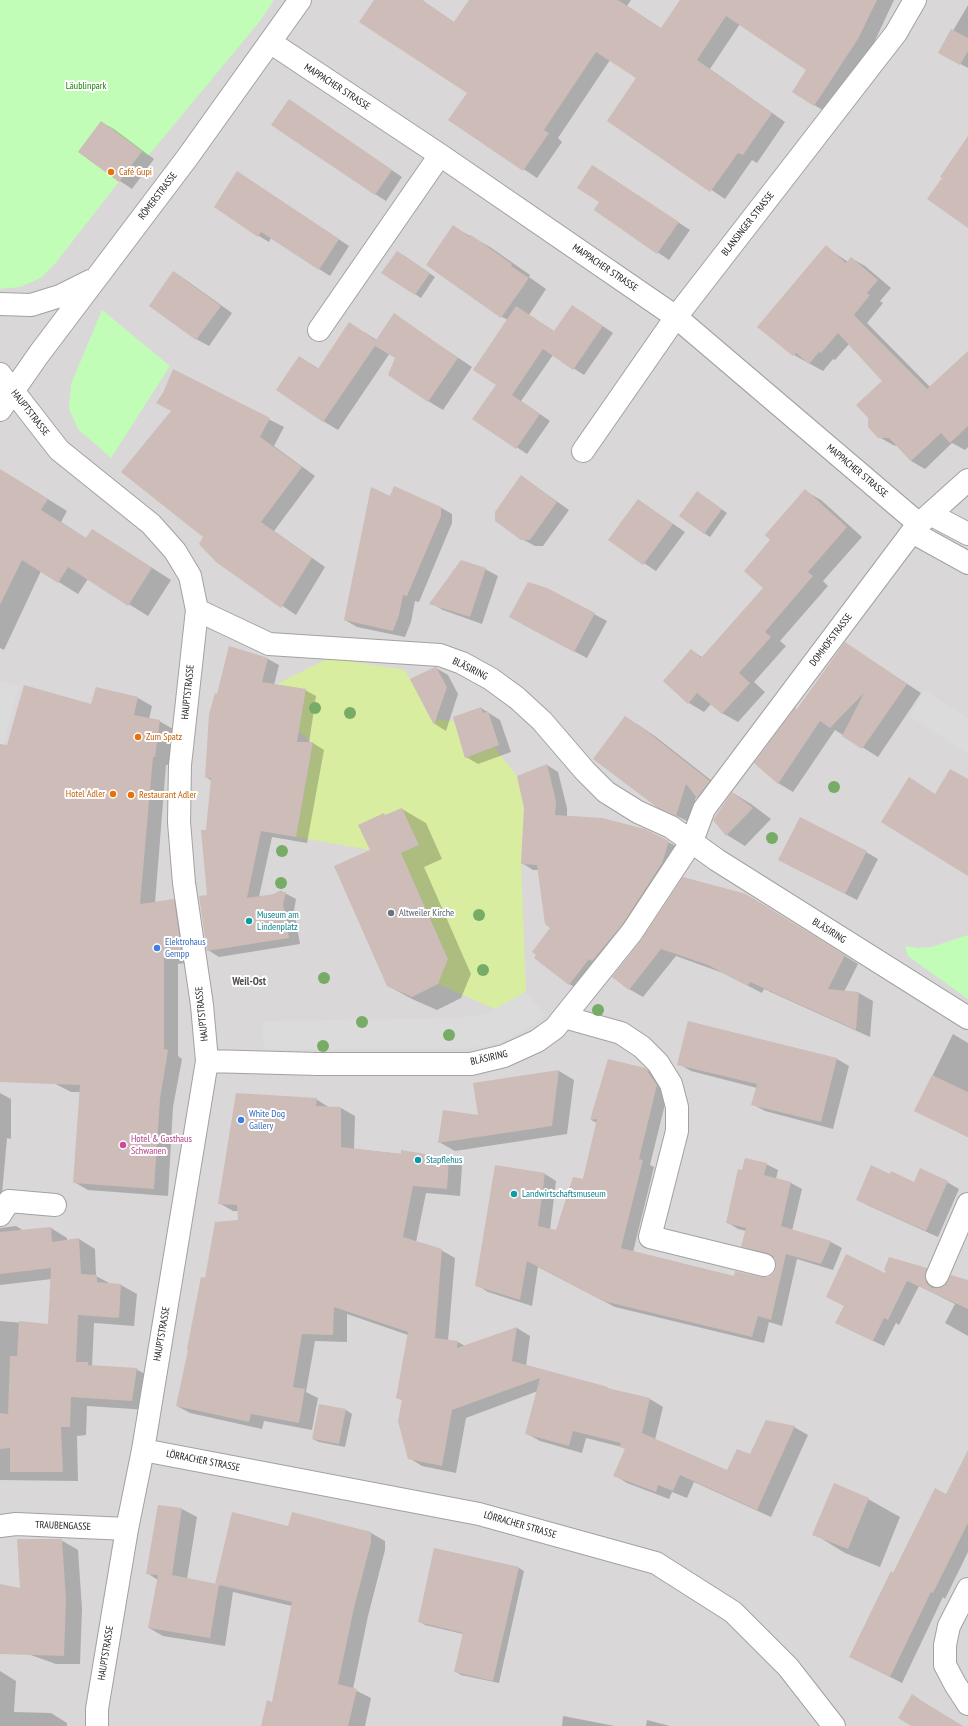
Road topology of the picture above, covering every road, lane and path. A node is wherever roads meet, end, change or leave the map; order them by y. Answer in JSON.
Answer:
{"nodes":[{"id":1,"x":300,"y":0,"type":"edge"},
{"id":2,"x":915,"y":0,"type":"edge"},
{"id":3,"x":270,"y":42,"type":"junction"},
{"id":4,"x":440,"y":155,"type":"junction"},
{"id":5,"x":97,"y":277,"type":"junction"},
{"id":6,"x":0,"y":304,"type":"edge"},
{"id":7,"x":676,"y":317,"type":"junction"},
{"id":8,"x":319,"y":330,"type":"dead end"},
{"id":9,"x":6,"y":382,"type":"edge"},
{"id":10,"x":0,"y":410,"type":"edge"},
{"id":11,"x":583,"y":451,"type":"dead end"},
{"id":12,"x":968,"y":480,"type":"edge"},
{"id":13,"x":920,"y":523,"type":"junction"},
{"id":14,"x":968,"y":534,"type":"edge"},
{"id":15,"x":968,"y":562,"type":"edge"},
{"id":16,"x":197,"y":610,"type":"junction"},
{"id":17,"x":704,"y":809,"type":"joint"},
{"id":18,"x":692,"y":841,"type":"junction"},
{"id":19,"x":564,"y":1017,"type":"junction"},
{"id":20,"x":968,"y":1018,"type":"edge"},
{"id":21,"x":207,"y":1062,"type":"junction"},
{"id":22,"x":968,"y":1204,"type":"edge"},
{"id":23,"x":55,"y":1205,"type":"dead end"},
{"id":24,"x":0,"y":1214,"type":"edge"},
{"id":25,"x":764,"y":1265,"type":"dead end"},
{"id":26,"x":937,"y":1276,"type":"dead end"},
{"id":27,"x":143,"y":1450,"type":"junction"},
{"id":28,"x":0,"y":1526,"type":"edge"},
{"id":29,"x":126,"y":1529,"type":"junction"},
{"id":30,"x":968,"y":1589,"type":"edge"},
{"id":31,"x":968,"y":1704,"type":"edge"},
{"id":32,"x":97,"y":1726,"type":"edge"},
{"id":33,"x":834,"y":1726,"type":"edge"}],
"edges":[{"from":1,"to":3,"type":"street","name":"RÖMERSTRASSE"},
{"from":2,"to":7,"type":"street","name":"BLANSINGER STRASSE"},
{"from":3,"to":4,"type":"street","name":"MAPPACHER STRASSE"},
{"from":3,"to":5,"type":"street","name":"RÖMERSTRASSE"},
{"from":4,"to":7,"type":"street","name":"MAPPACHER STRASSE"},
{"from":4,"to":8,"type":"street"},
{"from":5,"to":6,"type":"street"},
{"from":5,"to":9,"type":"street","name":"RÖMERSTRASSE"},
{"from":7,"to":11,"type":"street","name":"BLANSINGER STRASSE"},
{"from":7,"to":13,"type":"street","name":"MAPPACHER STRASSE"},
{"from":9,"to":10,"type":"street","name":"RÖMERSTRASSE"},
{"from":9,"to":16,"type":"street","name":"HAUPTSTRASSE"},
{"from":12,"to":13,"type":"street","name":"DOMHOFSTRASSE"},
{"from":13,"to":14,"type":"street"},
{"from":13,"to":15,"type":"street"},
{"from":13,"to":17,"type":"street","name":"DOMHOFSTRASSE"},
{"from":16,"to":18,"type":"street","name":"BLÄSIRING"},
{"from":16,"to":21,"type":"street","name":"HAUPTSTRASSE"},
{"from":17,"to":18,"type":"street","name":"BLÄSIRING"},
{"from":18,"to":19,"type":"street","name":"BLÄSIRING"},
{"from":18,"to":20,"type":"street","name":"BLÄSIRING"},
{"from":19,"to":21,"type":"street","name":"BLÄSIRING"},
{"from":19,"to":25,"type":"street"},
{"from":21,"to":27,"type":"street","name":"HAUPTSTRASSE"},
{"from":22,"to":26,"type":"street"},
{"from":23,"to":24,"type":"street"},
{"from":27,"to":29,"type":"street","name":"HAUPTSTRASSE"},
{"from":27,"to":33,"type":"street","name":"LÖRRACHER STRASSE"},
{"from":28,"to":29,"type":"street","name":"TRAUBENGASSE"},
{"from":29,"to":32,"type":"street","name":"HAUPTSTRASSE"},
{"from":30,"to":31,"type":"street"}]}
